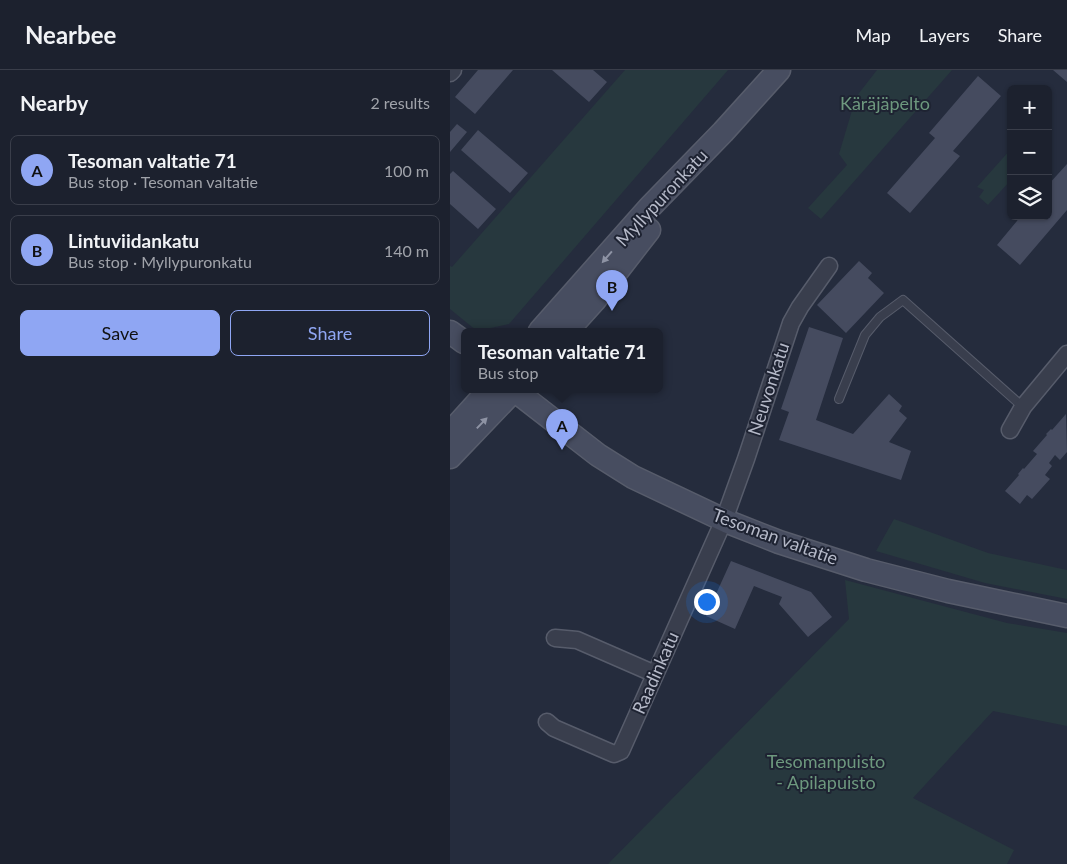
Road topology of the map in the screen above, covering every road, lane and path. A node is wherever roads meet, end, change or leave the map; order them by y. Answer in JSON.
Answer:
{"nodes":[{"id":1,"x":779,"y":70,"type":"edge"},
{"id":2,"x":724,"y":132,"type":"junction"},
{"id":3,"x":829,"y":266,"type":"dead end"},
{"id":4,"x":543,"y":328,"type":"edge"},
{"id":5,"x":570,"y":328,"type":"edge"},
{"id":6,"x":450,"y":332,"type":"edge"},
{"id":7,"x":461,"y":340,"type":"edge"},
{"id":8,"x":1067,"y":354,"type":"edge"},
{"id":9,"x":486,"y":393,"type":"edge"},
{"id":10,"x":510,"y":393,"type":"edge"},
{"id":11,"x":519,"y":393,"type":"edge"},
{"id":12,"x":839,"y":399,"type":"dead end"},
{"id":13,"x":1023,"y":407,"type":"junction"},
{"id":14,"x":1010,"y":430,"type":"dead end"},
{"id":15,"x":450,"y":433,"type":"edge"},
{"id":16,"x":450,"y":457,"type":"edge"},
{"id":17,"x":724,"y":520,"type":"junction"},
{"id":18,"x":1067,"y":616,"type":"edge"},
{"id":19,"x":555,"y":638,"type":"dead end"},
{"id":20,"x":655,"y":674,"type":"junction"},
{"id":21,"x":547,"y":722,"type":"dead end"}],
"edges":[{"from":1,"to":2,"type":"main road","name":"Myllypuronkatu"},
{"from":2,"to":4,"type":"main road","name":"Myllypuronkatu","one_way":true},
{"from":2,"to":5,"type":"main road","name":"Myllypuronkatu"},
{"from":3,"to":17,"type":"street","name":"Neuvonkatu"},
{"from":6,"to":7,"type":"main road"},
{"from":8,"to":13,"type":"street"},
{"from":9,"to":15,"type":"main road"},
{"from":16,"to":10,"type":"main road","one_way":true},
{"from":11,"to":17,"type":"main road","name":"Tesoman valtatie"},
{"from":12,"to":13,"type":"lane"},
{"from":13,"to":14,"type":"street"},
{"from":17,"to":18,"type":"main road","name":"Tesoman valtatie"},
{"from":17,"to":20,"type":"street","name":"Raadinkatu"},
{"from":19,"to":20,"type":"street"},
{"from":20,"to":21,"type":"street","name":"Raadinkatu"}]}
